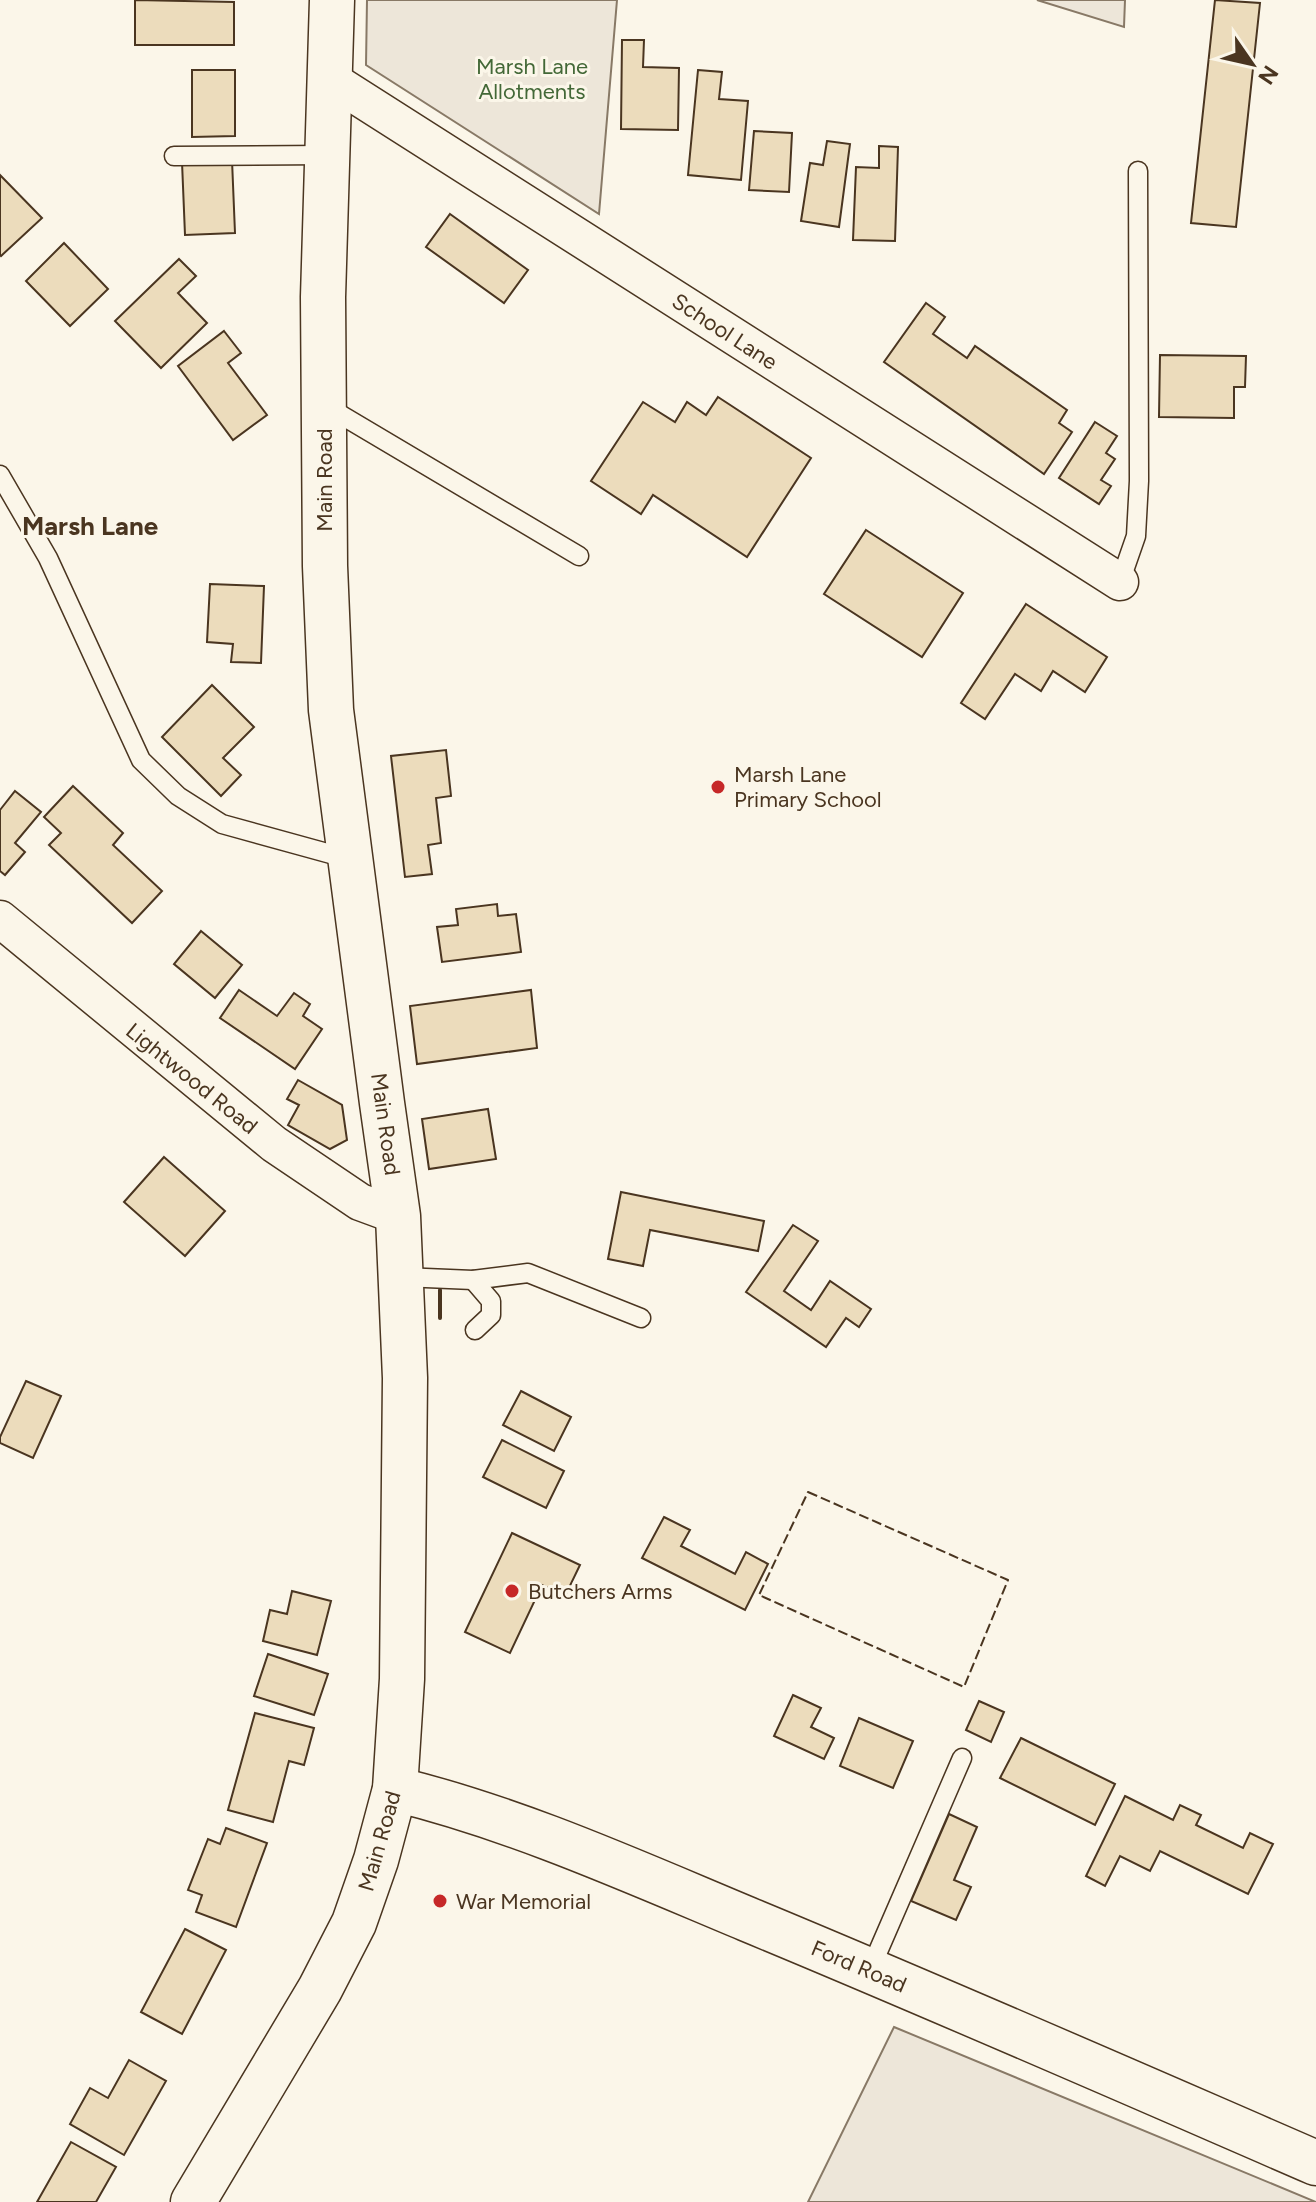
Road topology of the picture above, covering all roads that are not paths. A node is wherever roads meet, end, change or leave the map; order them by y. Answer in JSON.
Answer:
{"nodes":[{"id":1,"x":332,"y":0,"type":"edge"},
{"id":2,"x":330,"y":79,"type":"junction"},
{"id":3,"x":328,"y":155,"type":"junction"},
{"id":4,"x":174,"y":156,"type":"dead end"},
{"id":5,"x":1138,"y":171,"type":"dead end"},
{"id":6,"x":324,"y":404,"type":"junction"},
{"id":7,"x":0,"y":475,"type":"edge"},
{"id":8,"x":579,"y":556,"type":"dead end"},
{"id":9,"x":1120,"y":582,"type":"joint"},
{"id":10,"x":349,"y":859,"type":"junction"},
{"id":11,"x":0,"y":919,"type":"edge"},
{"id":12,"x":398,"y":1216,"type":"junction"},
{"id":13,"x":402,"y":1277,"type":"junction"},
{"id":14,"x":473,"y":1280,"type":"junction"},
{"id":15,"x":641,"y":1318,"type":"dead end"},
{"id":16,"x":475,"y":1330,"type":"dead end"},
{"id":17,"x":962,"y":1758,"type":"dead end"},
{"id":18,"x":395,"y":1789,"type":"junction"},
{"id":19,"x":870,"y":1970,"type":"junction"},
{"id":20,"x":1316,"y":2163,"type":"edge"},
{"id":21,"x":193,"y":2202,"type":"edge"}],
"edges":[{"from":1,"to":2,"type":"main road","name":"Main Road"},
{"from":2,"to":3,"type":"main road","name":"Main Road"},
{"from":2,"to":9,"type":"street","name":"School Lane"},
{"from":3,"to":4,"type":"lane"},
{"from":3,"to":6,"type":"main road","name":"Main Road"},
{"from":5,"to":9,"type":"lane"},
{"from":6,"to":8,"type":"lane"},
{"from":6,"to":10,"type":"main road","name":"Main Road"},
{"from":7,"to":10,"type":"lane"},
{"from":10,"to":12,"type":"main road","name":"Main Road"},
{"from":11,"to":12,"type":"street","name":"Lightwood Road"},
{"from":12,"to":13,"type":"main road","name":"Main Road"},
{"from":13,"to":14,"type":"lane"},
{"from":13,"to":18,"type":"main road","name":"Main Road"},
{"from":14,"to":15,"type":"lane"},
{"from":14,"to":16,"type":"lane"},
{"from":17,"to":19,"type":"lane"},
{"from":18,"to":19,"type":"main road","name":"Ford Road"},
{"from":18,"to":21,"type":"main road","name":"Main Road"},
{"from":19,"to":20,"type":"main road","name":"Ford Road"}]}
